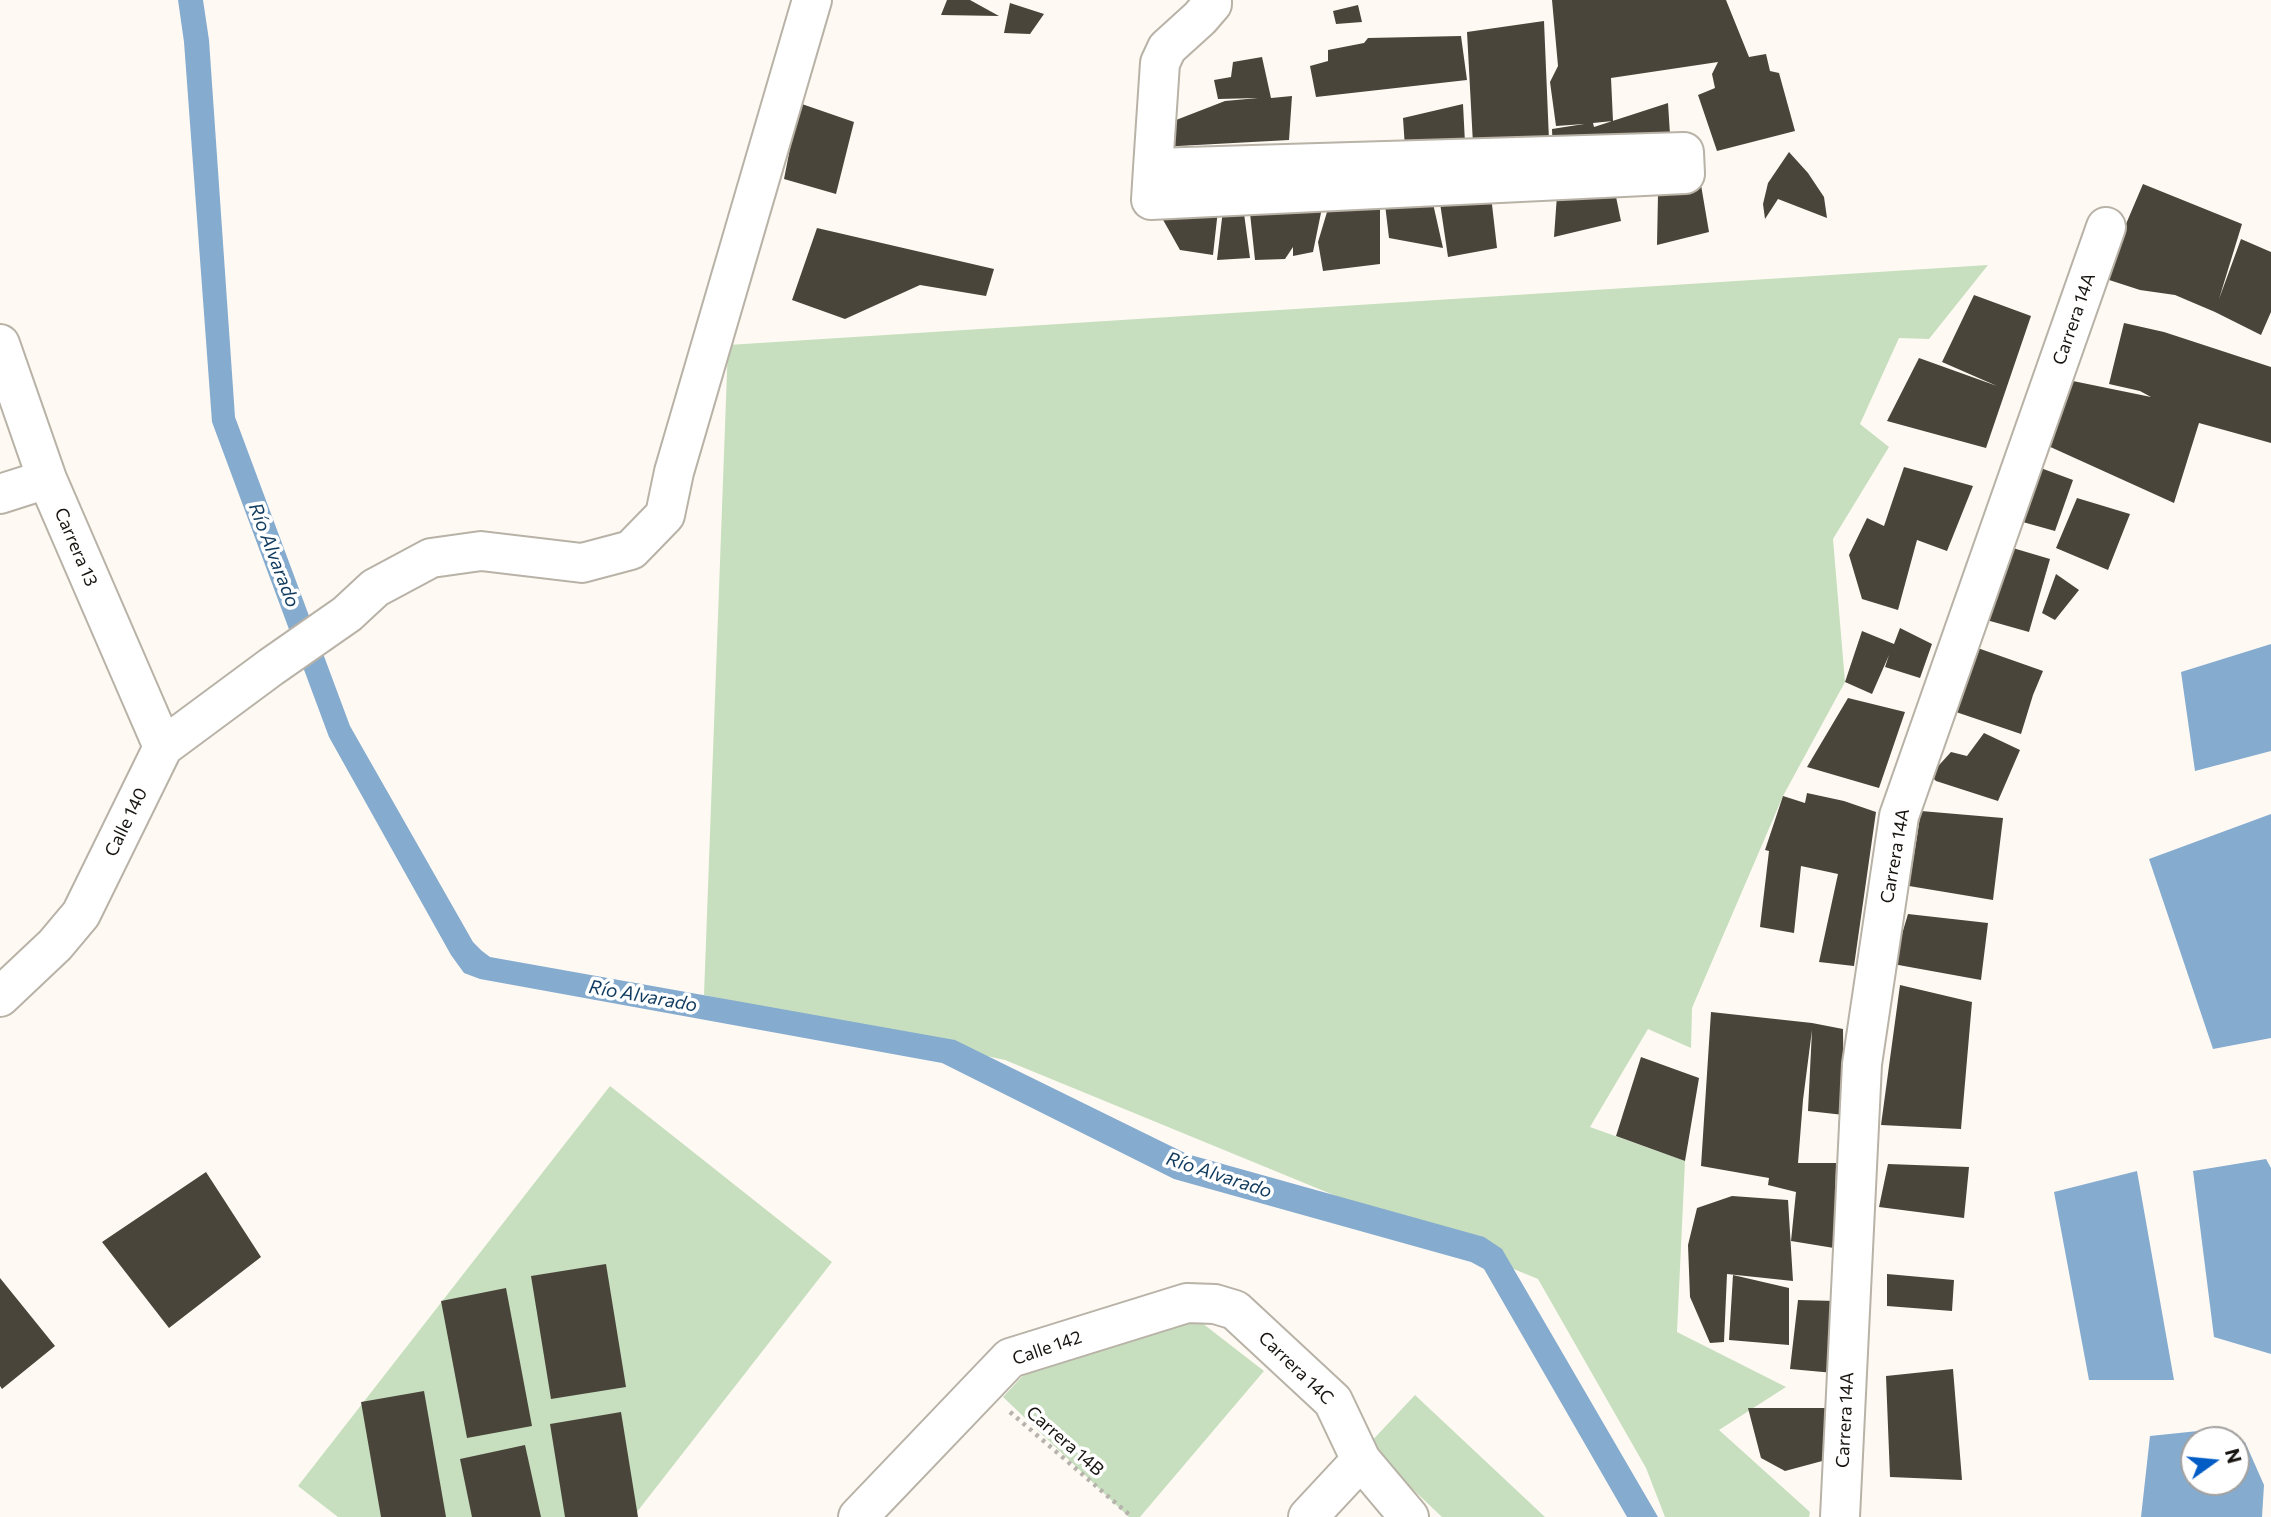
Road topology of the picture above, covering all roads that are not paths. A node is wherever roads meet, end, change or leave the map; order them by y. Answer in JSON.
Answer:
{"nodes":[{"id":1,"x":812,"y":0,"type":"edge"},
{"id":2,"x":1212,"y":0,"type":"edge"},
{"id":3,"x":1152,"y":184,"type":"junction"},
{"id":4,"x":2106,"y":228,"type":"dead end"},
{"id":5,"x":0,"y":344,"type":"edge"},
{"id":6,"x":47,"y":480,"type":"junction"},
{"id":7,"x":0,"y":494,"type":"edge"},
{"id":8,"x":163,"y":747,"type":"junction"},
{"id":9,"x":0,"y":997,"type":"edge"},
{"id":10,"x":1215,"y":1304,"type":"joint"},
{"id":11,"x":1361,"y":1460,"type":"junction"},
{"id":12,"x":858,"y":1517,"type":"edge"},
{"id":13,"x":1308,"y":1517,"type":"edge"},
{"id":14,"x":1409,"y":1517,"type":"edge"},
{"id":15,"x":1840,"y":1517,"type":"edge"}],
"edges":[{"from":1,"to":8,"type":"street","name":"Calle 140"},
{"from":2,"to":3,"type":"street"},
{"from":3,"to":3,"type":"street"},
{"from":4,"to":15,"type":"street","name":"Carrera 14A"},
{"from":5,"to":6,"type":"street","name":"Carrera 13"},
{"from":6,"to":7,"type":"street"},
{"from":6,"to":8,"type":"street","name":"Carrera 13"},
{"from":8,"to":9,"type":"street","name":"Calle 140"},
{"from":10,"to":11,"type":"street","name":"Carrera 14C"},
{"from":10,"to":12,"type":"street","name":"Calle 142"},
{"from":11,"to":13,"type":"street"},
{"from":11,"to":14,"type":"street","name":"Carrera 14C"}]}
